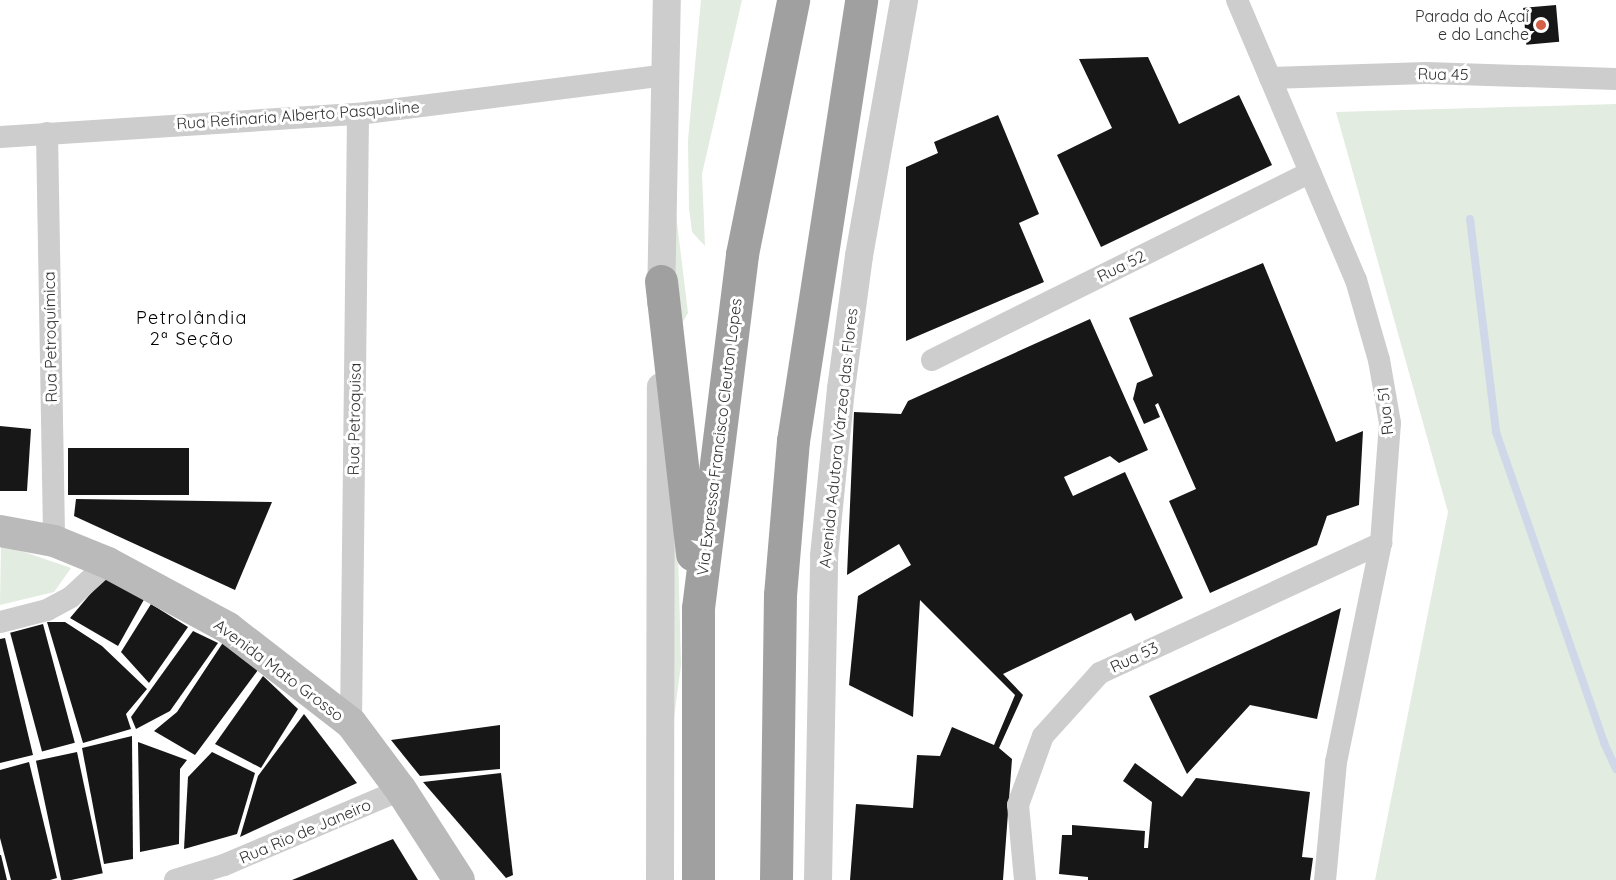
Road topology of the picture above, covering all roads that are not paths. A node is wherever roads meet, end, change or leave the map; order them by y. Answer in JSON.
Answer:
{"nodes":[{"id":1,"x":667,"y":0,"type":"edge"},
{"id":2,"x":793,"y":0,"type":"edge"},
{"id":3,"x":861,"y":0,"type":"edge"},
{"id":4,"x":904,"y":0,"type":"edge"},
{"id":5,"x":1237,"y":0,"type":"edge"},
{"id":6,"x":666,"y":75,"type":"junction"},
{"id":7,"x":1270,"y":78,"type":"junction"},
{"id":8,"x":1616,"y":79,"type":"edge"},
{"id":9,"x":358,"y":114,"type":"junction"},
{"id":10,"x":47,"y":133,"type":"junction"},
{"id":11,"x":0,"y":137,"type":"edge"},
{"id":12,"x":1310,"y":172,"type":"junction"},
{"id":13,"x":661,"y":281,"type":"junction"},
{"id":14,"x":932,"y":360,"type":"dead end"},
{"id":15,"x":0,"y":531,"type":"edge"},
{"id":16,"x":54,"y":541,"type":"junction"},
{"id":17,"x":1381,"y":543,"type":"junction"},
{"id":18,"x":108,"y":563,"type":"junction"},
{"id":19,"x":699,"y":608,"type":"junction"},
{"id":20,"x":0,"y":622,"type":"edge"},
{"id":21,"x":351,"y":723,"type":"junction"},
{"id":22,"x":400,"y":790,"type":"junction"},
{"id":23,"x":175,"y":880,"type":"edge"},
{"id":24,"x":459,"y":880,"type":"edge"},
{"id":25,"x":660,"y":880,"type":"edge"},
{"id":26,"x":698,"y":880,"type":"edge"},
{"id":27,"x":776,"y":880,"type":"edge"},
{"id":28,"x":818,"y":880,"type":"edge"},
{"id":29,"x":1025,"y":880,"type":"edge"},
{"id":30,"x":1325,"y":880,"type":"edge"}],
"edges":[{"from":1,"to":6,"type":"street"},
{"from":2,"to":19,"type":"highway","name":"Via Expressa Francisco Cleuton Lopes"},
{"from":3,"to":27,"type":"highway"},
{"from":4,"to":28,"type":"street","name":"Avenida Adutora Várzea das Flores"},
{"from":5,"to":7,"type":"street","name":"Rua 51"},
{"from":6,"to":9,"type":"street","name":"Rua Refinaria Alberto Pasqualine"},
{"from":6,"to":13,"type":"street"},
{"from":7,"to":8,"type":"street","name":"Rua 45"},
{"from":7,"to":12,"type":"street","name":"Rua 51"},
{"from":9,"to":10,"type":"street","name":"Rua Refinaria Alberto Pasqualine"},
{"from":9,"to":21,"type":"street","name":"Rua Petroquisa"},
{"from":10,"to":11,"type":"street","name":"Rua Refinaria Alberto Pasqualine"},
{"from":10,"to":16,"type":"street","name":"Rua Petroquímica"},
{"from":12,"to":14,"type":"street","name":"Rua 52"},
{"from":12,"to":17,"type":"street","name":"Rua 51"},
{"from":13,"to":19,"type":"highway"},
{"from":13,"to":25,"type":"street"},
{"from":15,"to":16,"type":"main road","name":"Avenida Mato Grosso"},
{"from":16,"to":18,"type":"main road","name":"Avenida Mato Grosso"},
{"from":17,"to":29,"type":"street","name":"Rua 53"},
{"from":17,"to":30,"type":"street","name":"Rua 51"},
{"from":18,"to":20,"type":"street"},
{"from":18,"to":21,"type":"main road","name":"Avenida Mato Grosso"},
{"from":19,"to":26,"type":"highway","name":"Via Expressa Francisco Cleuton Lopes"},
{"from":21,"to":22,"type":"main road","name":"Avenida Mato Grosso"},
{"from":22,"to":23,"type":"street","name":"Rua Rio de Janeiro"},
{"from":22,"to":24,"type":"main road","name":"Avenida Mato Grosso"}]}
